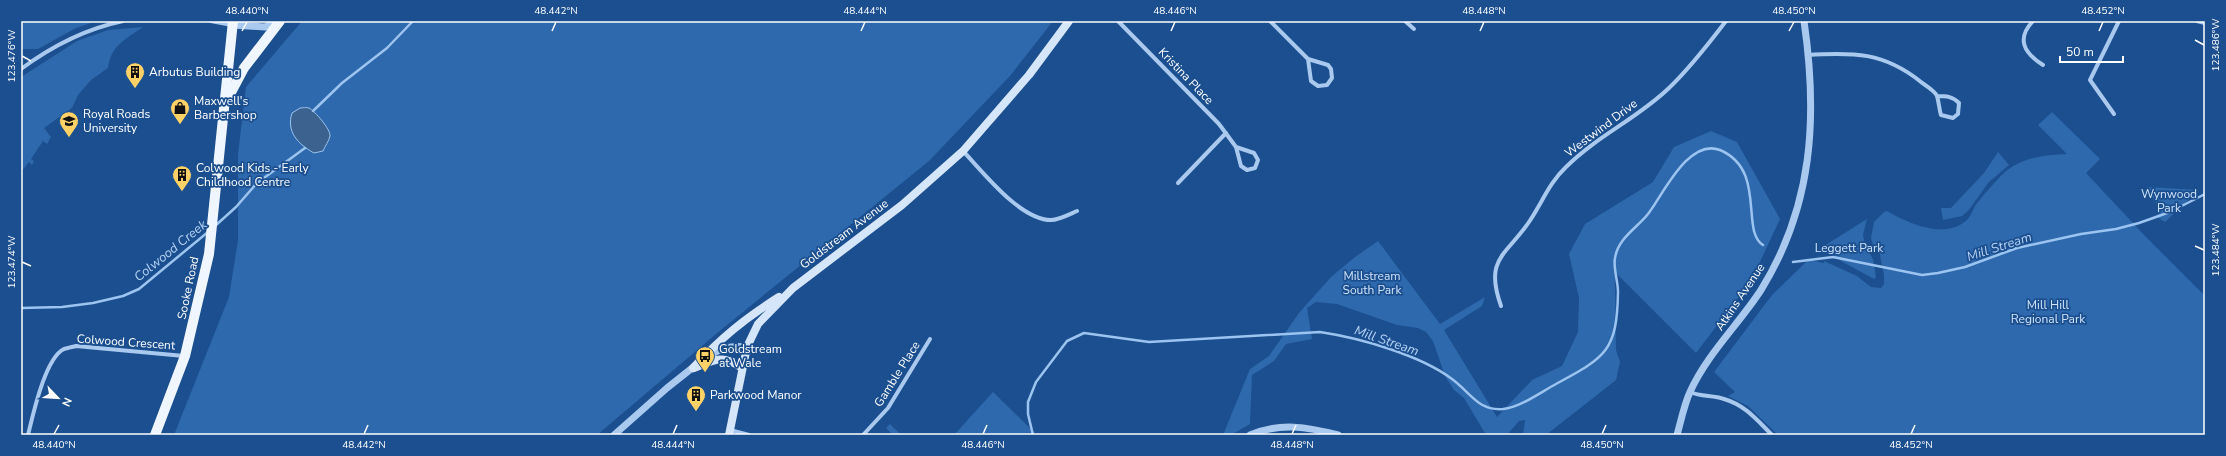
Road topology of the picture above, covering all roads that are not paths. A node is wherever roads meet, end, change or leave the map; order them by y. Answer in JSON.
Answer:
{"nodes":[{"id":1,"x":123,"y":21,"type":"edge"},
{"id":2,"x":211,"y":21,"type":"edge"},
{"id":3,"x":279,"y":21,"type":"edge"},
{"id":4,"x":1069,"y":21,"type":"edge"},
{"id":5,"x":1118,"y":21,"type":"edge"},
{"id":6,"x":1270,"y":21,"type":"edge"},
{"id":7,"x":1405,"y":21,"type":"edge"},
{"id":8,"x":1726,"y":21,"type":"edge"},
{"id":9,"x":1804,"y":21,"type":"edge"},
{"id":10,"x":2033,"y":21,"type":"edge"},
{"id":11,"x":2119,"y":21,"type":"edge"},
{"id":12,"x":2197,"y":21,"type":"edge"},
{"id":13,"x":233,"y":23,"type":"edge"},
{"id":14,"x":2205,"y":23,"type":"edge"},
{"id":15,"x":1414,"y":29,"type":"dead end"},
{"id":16,"x":1807,"y":56,"type":"junction"},
{"id":17,"x":1308,"y":58,"type":"junction"},
{"id":18,"x":2043,"y":65,"type":"dead end"},
{"id":19,"x":21,"y":69,"type":"edge"},
{"id":20,"x":1937,"y":96,"type":"junction"},
{"id":21,"x":223,"y":107,"type":"junction"},
{"id":22,"x":2114,"y":114,"type":"dead end"},
{"id":23,"x":1226,"y":133,"type":"junction"},
{"id":24,"x":1236,"y":147,"type":"junction"},
{"id":25,"x":963,"y":151,"type":"junction"},
{"id":26,"x":1178,"y":183,"type":"dead end"},
{"id":27,"x":1077,"y":211,"type":"dead end"},
{"id":28,"x":793,"y":288,"type":"junction"},
{"id":29,"x":1501,"y":306,"type":"dead end"},
{"id":30,"x":930,"y":339,"type":"dead end"},
{"id":31,"x":747,"y":347,"type":"junction"},
{"id":32,"x":185,"y":356,"type":"junction"},
{"id":33,"x":693,"y":368,"type":"junction"},
{"id":34,"x":742,"y":368,"type":"junction"},
{"id":35,"x":1690,"y":392,"type":"junction"},
{"id":36,"x":729,"y":433,"type":"edge"},
{"id":37,"x":28,"y":435,"type":"edge"},
{"id":38,"x":155,"y":435,"type":"edge"},
{"id":39,"x":614,"y":435,"type":"edge"},
{"id":40,"x":749,"y":435,"type":"edge"},
{"id":41,"x":863,"y":435,"type":"edge"},
{"id":42,"x":1250,"y":435,"type":"edge"},
{"id":43,"x":1338,"y":435,"type":"edge"},
{"id":44,"x":1678,"y":435,"type":"edge"},
{"id":45,"x":1772,"y":435,"type":"edge"}],
"edges":[{"from":1,"to":19,"type":"street"},
{"from":2,"to":13,"type":"street"},
{"from":3,"to":13,"type":"street"},
{"from":3,"to":21,"type":"main road"},
{"from":4,"to":25,"type":"main road","name":"Goldstream Avenue"},
{"from":5,"to":23,"type":"street","name":"Kristina Place"},
{"from":6,"to":17,"type":"street"},
{"from":7,"to":15,"type":"street"},
{"from":8,"to":29,"type":"street","name":"Westwind Drive"},
{"from":9,"to":16,"type":"street","name":"Atkins Avenue"},
{"from":10,"to":18,"type":"street"},
{"from":11,"to":22,"type":"street"},
{"from":12,"to":14,"type":"street"},
{"from":13,"to":21,"type":"main road","name":"Sooke Road"},
{"from":16,"to":20,"type":"street"},
{"from":16,"to":35,"type":"street","name":"Atkins Avenue"},
{"from":17,"to":17,"type":"street"},
{"from":20,"to":20,"type":"street"},
{"from":21,"to":32,"type":"main road","name":"Sooke Road"},
{"from":23,"to":24,"type":"street","name":"Kristina Place"},
{"from":23,"to":26,"type":"street"},
{"from":24,"to":24,"type":"street","name":"Kristina Place"},
{"from":25,"to":27,"type":"street"},
{"from":25,"to":28,"type":"main road","name":"Goldstream Avenue"},
{"from":28,"to":31,"type":"main road","name":"Goldstream Avenue"},
{"from":28,"to":33,"type":"main road"},
{"from":30,"to":41,"type":"street","name":"Gamble Place"},
{"from":31,"to":33,"type":"street"},
{"from":31,"to":34,"type":"main road","name":"Goldstream Avenue"},
{"from":32,"to":37,"type":"street","name":"Colwood Crescent"},
{"from":32,"to":38,"type":"main road","name":"Sooke Road"},
{"from":33,"to":34,"type":"main road"},
{"from":33,"to":39,"type":"street"},
{"from":34,"to":36,"type":"main road","name":"Goldstream Avenue"},
{"from":35,"to":44,"type":"street","name":"Atkins Avenue"},
{"from":35,"to":45,"type":"street"},
{"from":36,"to":40,"type":"street"},
{"from":42,"to":43,"type":"street"}]}
